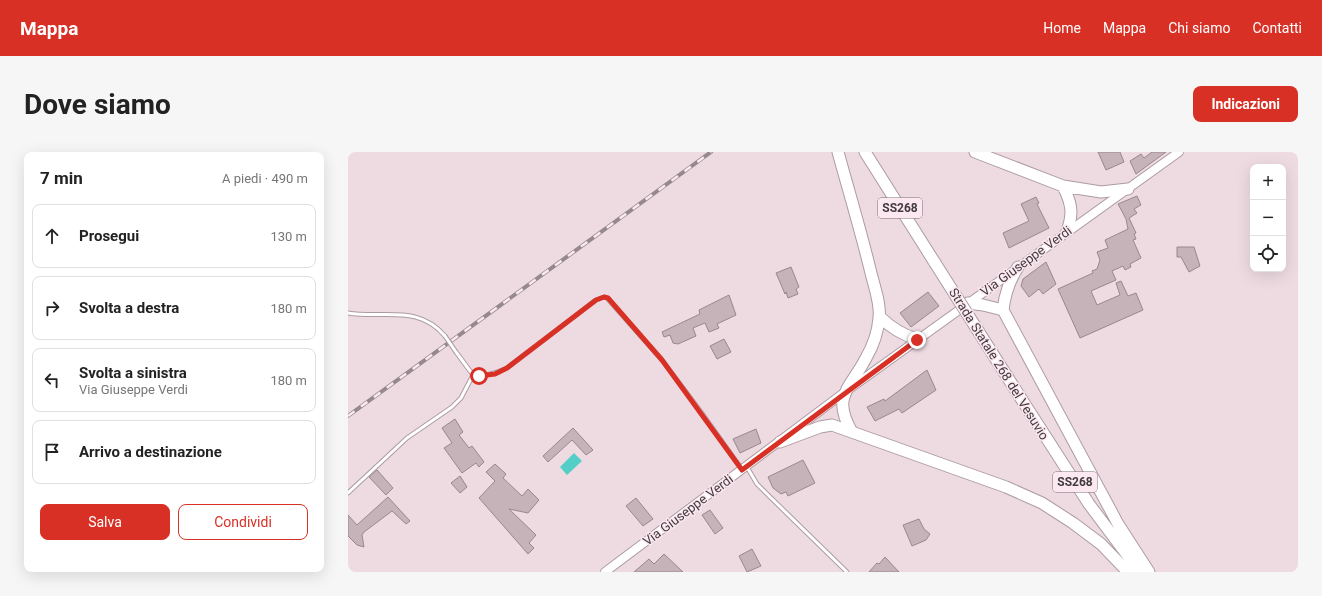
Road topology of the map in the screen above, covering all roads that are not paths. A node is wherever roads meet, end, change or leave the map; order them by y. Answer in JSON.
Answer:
{"nodes":[{"id":1,"x":838,"y":152,"type":"edge"},
{"id":2,"x":865,"y":152,"type":"edge"},
{"id":3,"x":975,"y":152,"type":"edge"},
{"id":4,"x":1179,"y":152,"type":"edge"},
{"id":5,"x":1063,"y":186,"type":"junction"},
{"id":6,"x":1128,"y":189,"type":"junction"},
{"id":7,"x":1067,"y":231,"type":"junction"},
{"id":8,"x":1018,"y":267,"type":"junction"},
{"id":9,"x":968,"y":303,"type":"junction"},
{"id":10,"x":1003,"y":310,"type":"junction"},
{"id":11,"x":348,"y":313,"type":"edge"},
{"id":12,"x":879,"y":316,"type":"junction"},
{"id":13,"x":917,"y":340,"type":"junction"},
{"id":14,"x":473,"y":375,"type":"junction"},
{"id":15,"x":845,"y":392,"type":"junction"},
{"id":16,"x":852,"y":432,"type":"junction"},
{"id":17,"x":780,"y":442,"type":"junction"},
{"id":18,"x":744,"y":468,"type":"junction"},
{"id":19,"x":348,"y":493,"type":"edge"},
{"id":20,"x":605,"y":572,"type":"edge"},
{"id":21,"x":847,"y":572,"type":"edge"},
{"id":22,"x":1128,"y":572,"type":"edge"},
{"id":23,"x":1140,"y":572,"type":"edge"},
{"id":24,"x":1149,"y":572,"type":"edge"}],
"edges":[{"from":1,"to":12,"type":"highway"},
{"from":2,"to":23,"type":"highway","name":"Strada Statale 268 del Vesuvio","number":"SS268","bridge":true},
{"from":3,"to":5,"type":"highway"},
{"from":4,"to":6,"type":"street","name":"Via Giuseppe Verdi"},
{"from":5,"to":6,"type":"highway"},
{"from":5,"to":7,"type":"highway"},
{"from":6,"to":7,"type":"street","name":"Via Giuseppe Verdi"},
{"from":7,"to":8,"type":"street","name":"Via Giuseppe Verdi"},
{"from":8,"to":9,"type":"street","name":"Via Giuseppe Verdi"},
{"from":8,"to":10,"type":"highway"},
{"from":9,"to":10,"type":"highway"},
{"from":9,"to":13,"type":"street","name":"Via Giuseppe Verdi"},
{"from":10,"to":24,"type":"highway"},
{"from":11,"to":14,"type":"lane","bridge":true},
{"from":12,"to":13,"type":"highway"},
{"from":12,"to":15,"type":"highway"},
{"from":13,"to":15,"type":"street","name":"Via Giuseppe Verdi"},
{"from":14,"to":18,"type":"lane"},
{"from":14,"to":19,"type":"lane"},
{"from":15,"to":16,"type":"highway"},
{"from":15,"to":17,"type":"street","name":"Via Giuseppe Verdi"},
{"from":16,"to":17,"type":"highway"},
{"from":16,"to":22,"type":"highway"},
{"from":17,"to":18,"type":"street","name":"Via Giuseppe Verdi"},
{"from":18,"to":20,"type":"street","name":"Via Giuseppe Verdi"},
{"from":18,"to":21,"type":"lane"}]}
